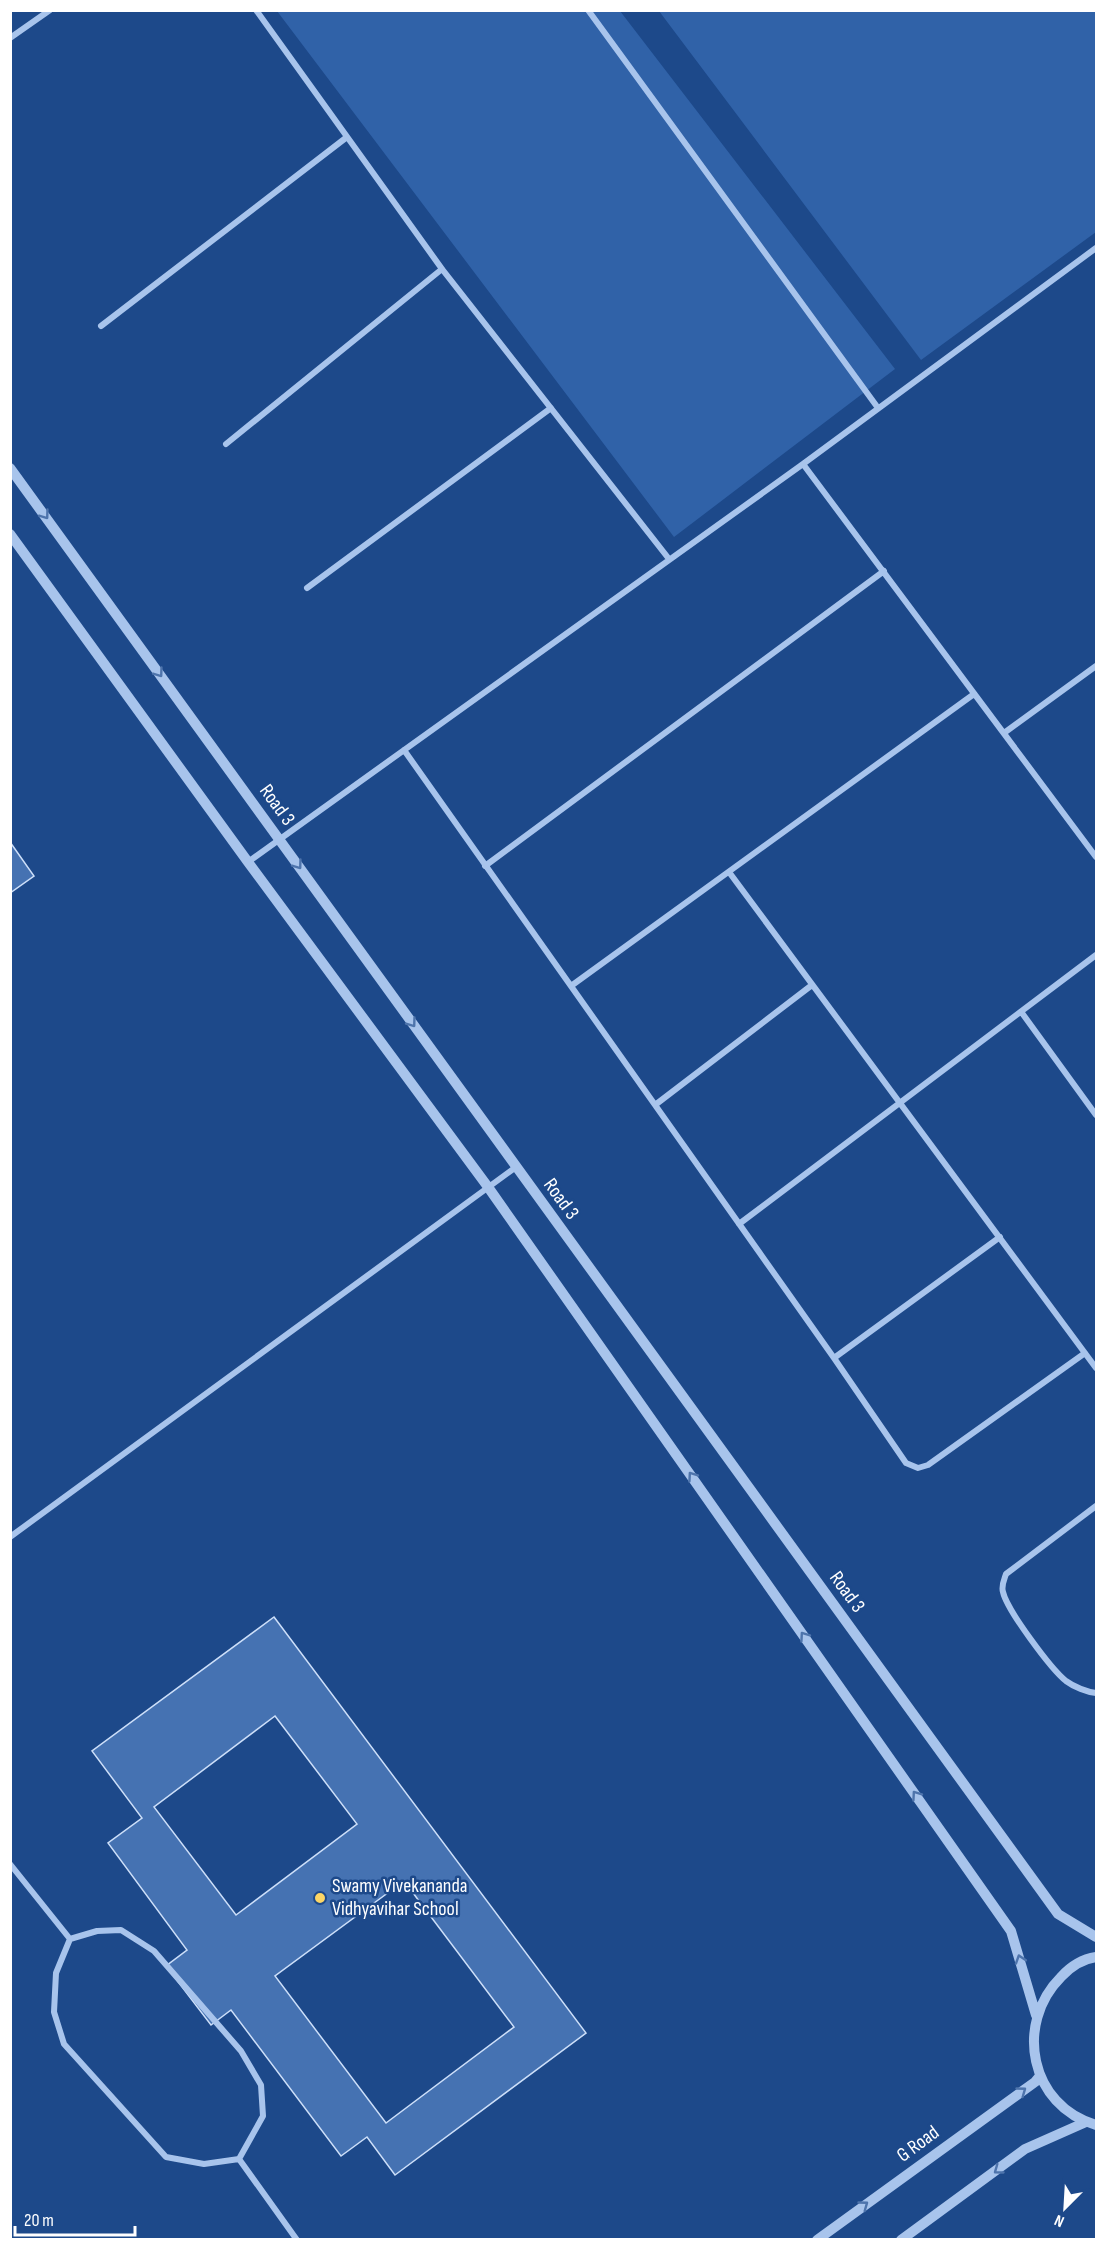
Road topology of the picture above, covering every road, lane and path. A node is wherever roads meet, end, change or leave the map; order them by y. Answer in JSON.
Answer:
{"nodes":[{"id":1,"x":50,"y":10,"type":"edge"},
{"id":2,"x":256,"y":10,"type":"edge"},
{"id":3,"x":588,"y":10,"type":"edge"},
{"id":4,"x":10,"y":38,"type":"edge"},
{"id":5,"x":347,"y":137,"type":"junction"},
{"id":6,"x":1096,"y":248,"type":"edge"},
{"id":7,"x":442,"y":269,"type":"junction"},
{"id":8,"x":101,"y":326,"type":"dead end"},
{"id":9,"x":551,"y":408,"type":"junction"},
{"id":10,"x":878,"y":408,"type":"junction"},
{"id":11,"x":226,"y":444,"type":"dead end"},
{"id":12,"x":803,"y":464,"type":"junction"},
{"id":13,"x":10,"y":468,"type":"edge"},
{"id":14,"x":10,"y":534,"type":"edge"},
{"id":15,"x":669,"y":559,"type":"junction"},
{"id":16,"x":884,"y":571,"type":"junction"},
{"id":17,"x":307,"y":588,"type":"dead end"},
{"id":18,"x":1096,"y":666,"type":"edge"},
{"id":19,"x":974,"y":694,"type":"junction"},
{"id":20,"x":1004,"y":733,"type":"junction"},
{"id":21,"x":404,"y":750,"type":"junction"},
{"id":22,"x":280,"y":839,"type":"junction"},
{"id":23,"x":1096,"y":857,"type":"edge"},
{"id":24,"x":248,"y":862,"type":"junction"},
{"id":25,"x":485,"y":866,"type":"junction"},
{"id":26,"x":729,"y":872,"type":"junction"},
{"id":27,"x":1096,"y":955,"type":"edge"},
{"id":28,"x":812,"y":985,"type":"junction"},
{"id":29,"x":571,"y":986,"type":"junction"},
{"id":30,"x":1022,"y":1013,"type":"junction"},
{"id":31,"x":900,"y":1103,"type":"junction"},
{"id":32,"x":655,"y":1105,"type":"junction"},
{"id":33,"x":1096,"y":1114,"type":"edge"},
{"id":34,"x":516,"y":1167,"type":"junction"},
{"id":35,"x":488,"y":1186,"type":"junction"},
{"id":36,"x":739,"y":1224,"type":"junction"},
{"id":37,"x":999,"y":1237,"type":"junction"},
{"id":38,"x":1085,"y":1353,"type":"junction"},
{"id":39,"x":834,"y":1358,"type":"junction"},
{"id":40,"x":1096,"y":1368,"type":"edge"},
{"id":41,"x":1096,"y":1506,"type":"edge"},
{"id":42,"x":10,"y":1537,"type":"edge"},
{"id":43,"x":1096,"y":1693,"type":"edge"},
{"id":44,"x":10,"y":1864,"type":"edge"},
{"id":45,"x":1096,"y":1937,"type":"edge"},
{"id":46,"x":70,"y":1939,"type":"junction"},
{"id":47,"x":1096,"y":1957,"type":"edge"},
{"id":48,"x":1036,"y":2015,"type":"junction"},
{"id":49,"x":1040,"y":2076,"type":"junction"},
{"id":50,"x":1091,"y":2124,"type":"edge"},
{"id":51,"x":239,"y":2159,"type":"junction"},
{"id":52,"x":297,"y":2240,"type":"edge"},
{"id":53,"x":817,"y":2240,"type":"edge"},
{"id":54,"x":901,"y":2240,"type":"edge"}],
"edges":[{"from":1,"to":4,"type":"street"},
{"from":2,"to":5,"type":"street"},
{"from":3,"to":10,"type":"street"},
{"from":5,"to":7,"type":"street"},
{"from":5,"to":8,"type":"street"},
{"from":6,"to":10,"type":"street"},
{"from":7,"to":9,"type":"street"},
{"from":7,"to":11,"type":"street"},
{"from":9,"to":15,"type":"street"},
{"from":9,"to":17,"type":"street"},
{"from":10,"to":12,"type":"street"},
{"from":12,"to":15,"type":"street"},
{"from":12,"to":16,"type":"street"},
{"from":13,"to":22,"type":"street","name":"Road 3","one_way":true},
{"from":14,"to":24,"type":"street"},
{"from":15,"to":21,"type":"street"},
{"from":16,"to":19,"type":"street"},
{"from":16,"to":25,"type":"street"},
{"from":18,"to":20,"type":"street"},
{"from":19,"to":20,"type":"street"},
{"from":19,"to":26,"type":"street"},
{"from":20,"to":23,"type":"street"},
{"from":21,"to":22,"type":"street"},
{"from":21,"to":25,"type":"street"},
{"from":22,"to":24,"type":"street"},
{"from":22,"to":34,"type":"street","name":"Road 3","one_way":true},
{"from":24,"to":35,"type":"street"},
{"from":25,"to":29,"type":"street"},
{"from":26,"to":28,"type":"street"},
{"from":26,"to":29,"type":"street"},
{"from":27,"to":30,"type":"street"},
{"from":28,"to":31,"type":"street"},
{"from":28,"to":32,"type":"street"},
{"from":29,"to":32,"type":"street"},
{"from":30,"to":31,"type":"street"},
{"from":30,"to":33,"type":"street"},
{"from":31,"to":36,"type":"street"},
{"from":31,"to":37,"type":"street"},
{"from":32,"to":36,"type":"street"},
{"from":34,"to":35,"type":"street"},
{"from":34,"to":45,"type":"street","name":"Road 3"},
{"from":35,"to":42,"type":"street"},
{"from":48,"to":35,"type":"street","one_way":true},
{"from":36,"to":39,"type":"street"},
{"from":37,"to":38,"type":"street"},
{"from":37,"to":39,"type":"street"},
{"from":38,"to":39,"type":"street"},
{"from":38,"to":40,"type":"street"},
{"from":41,"to":43,"type":"street"},
{"from":44,"to":46,"type":"street"},
{"from":46,"to":51,"type":"street"},
{"from":46,"to":51,"type":"street"},
{"from":47,"to":48,"type":"street"},
{"from":48,"to":49,"type":"street"},
{"from":49,"to":50,"type":"street"},
{"from":53,"to":49,"type":"street","name":"G Road","one_way":true},
{"from":50,"to":54,"type":"street","one_way":true},
{"from":51,"to":52,"type":"street"}]}
